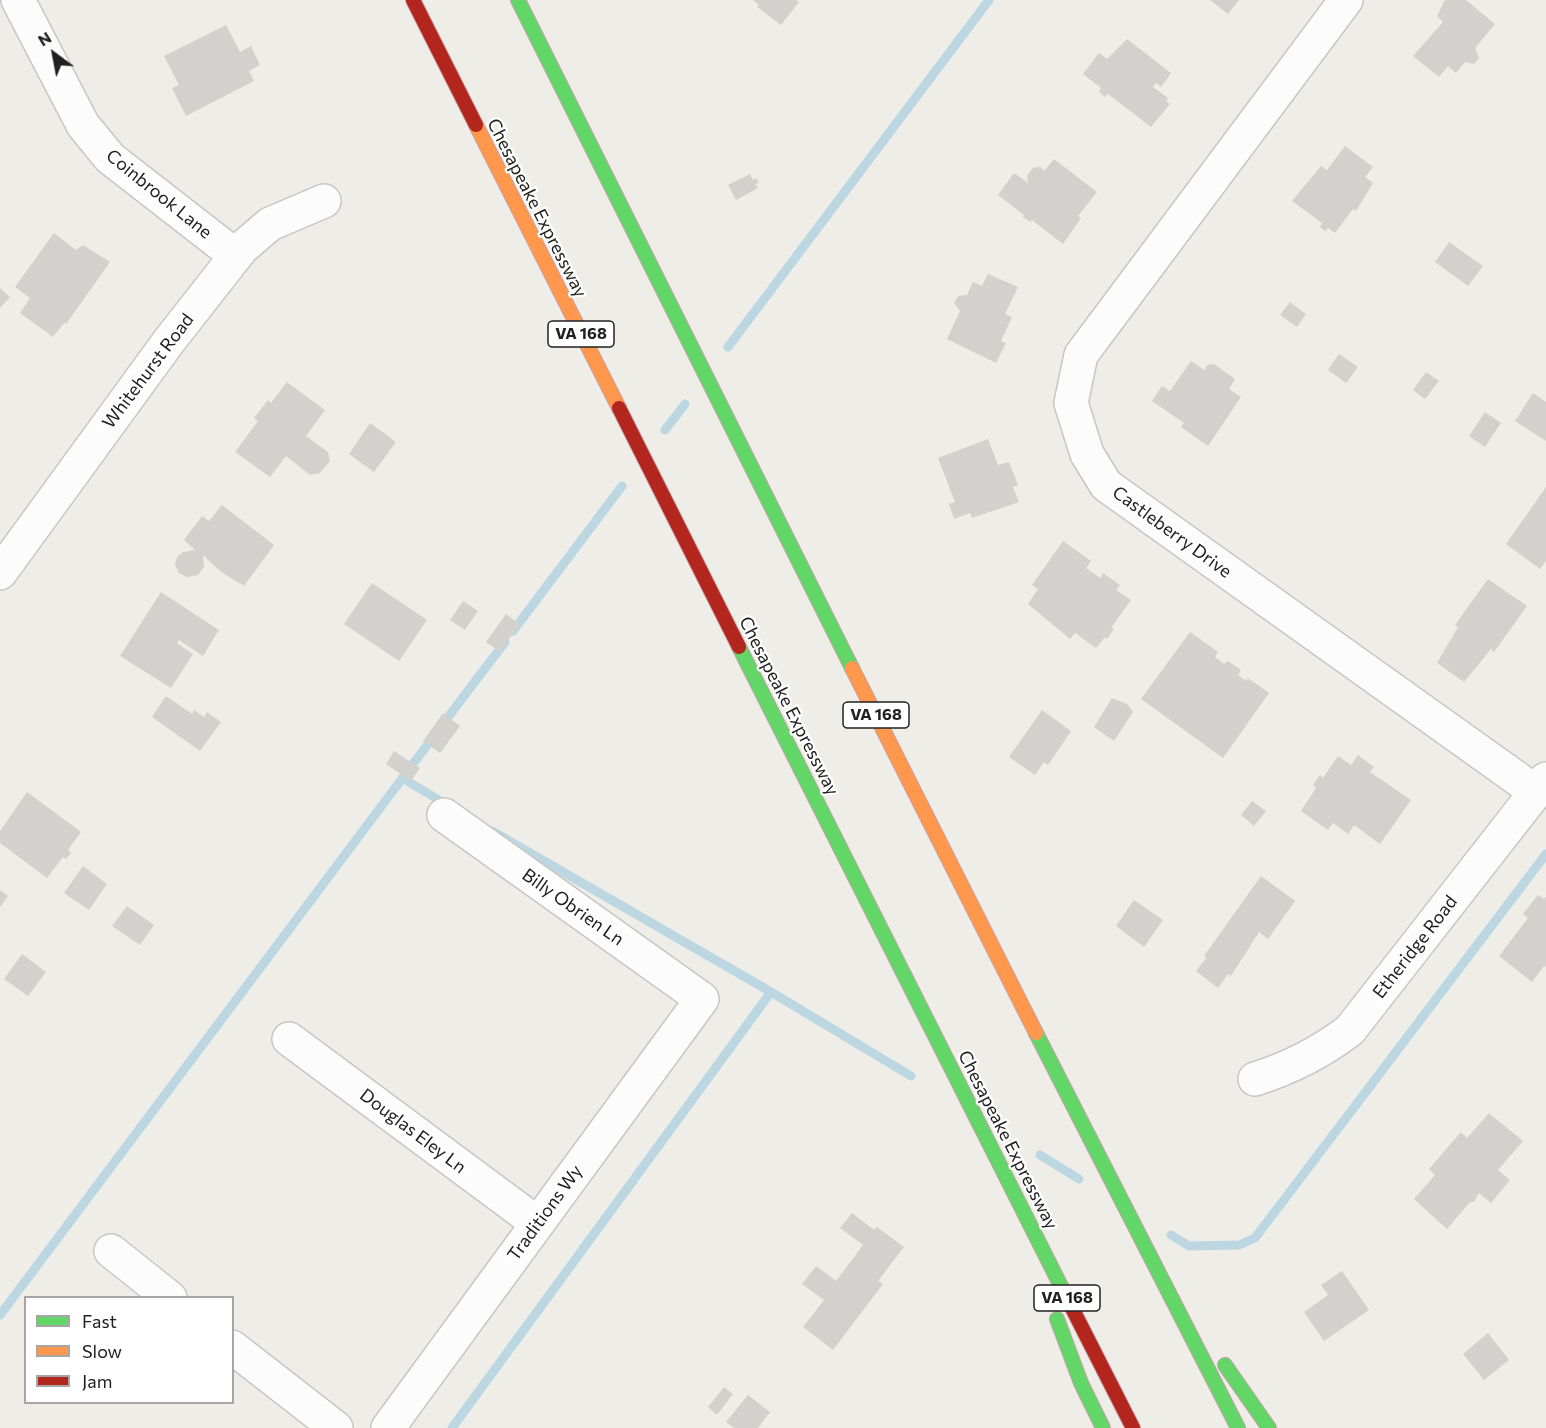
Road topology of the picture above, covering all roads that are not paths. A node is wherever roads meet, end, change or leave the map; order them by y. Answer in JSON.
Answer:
{"nodes":[{"id":1,"x":18,"y":0,"type":"edge"},
{"id":2,"x":412,"y":0,"type":"edge"},
{"id":3,"x":518,"y":0,"type":"edge"},
{"id":4,"x":1346,"y":0,"type":"edge"},
{"id":5,"x":324,"y":201,"type":"dead end"},
{"id":6,"x":236,"y":256,"type":"junction"},
{"id":7,"x":0,"y":573,"type":"edge"},
{"id":8,"x":1541,"y":785,"type":"edge"},
{"id":9,"x":444,"y":815,"type":"dead end"},
{"id":10,"x":702,"y":999,"type":"joint"},
{"id":11,"x":289,"y":1039,"type":"dead end"},
{"id":12,"x":1255,"y":1079,"type":"dead end"},
{"id":13,"x":1002,"y":1168,"type":"junction"},
{"id":14,"x":537,"y":1223,"type":"junction"},
{"id":15,"x":111,"y":1251,"type":"dead end"},
{"id":16,"x":1153,"y":1261,"type":"junction"},
{"id":17,"x":1045,"y":1286,"type":"dead end"},
{"id":18,"x":167,"y":1296,"type":"edge"},
{"id":19,"x":1053,"y":1308,"type":"dead end"},
{"id":20,"x":234,"y":1349,"type":"edge"},
{"id":21,"x":336,"y":1428,"type":"edge"},
{"id":22,"x":388,"y":1428,"type":"edge"},
{"id":23,"x":1103,"y":1428,"type":"edge"},
{"id":24,"x":1133,"y":1428,"type":"edge"},
{"id":25,"x":1238,"y":1428,"type":"edge"},
{"id":26,"x":1269,"y":1428,"type":"edge"}],
"edges":[{"from":1,"to":6,"type":"street","name":"Coinbrook Lane"},
{"from":2,"to":13,"type":"highway","name":"Chesapeake Expressway","number":"VA 168"},
{"from":3,"to":16,"type":"highway","number":"VA 168"},
{"from":4,"to":8,"type":"street","name":"Castleberry Drive"},
{"from":5,"to":6,"type":"street","name":"Whitehurst Road"},
{"from":6,"to":7,"type":"street","name":"Whitehurst Road"},
{"from":8,"to":12,"type":"street","name":"Etheridge Road"},
{"from":9,"to":10,"type":"street","name":"Billy Obrien Ln"},
{"from":10,"to":14,"type":"street","name":"Traditions Wy"},
{"from":11,"to":14,"type":"street","name":"Douglas Eley Ln"},
{"from":13,"to":17,"type":"highway"},
{"from":13,"to":24,"type":"highway","name":"Chesapeake Expressway","number":"VA 168"},
{"from":14,"to":22,"type":"street","name":"Traditions Wy"},
{"from":15,"to":18,"type":"street"},
{"from":16,"to":25,"type":"highway","number":"VA 168"},
{"from":16,"to":26,"type":"highway"},
{"from":19,"to":23,"type":"highway"},
{"from":20,"to":21,"type":"street"}]}
